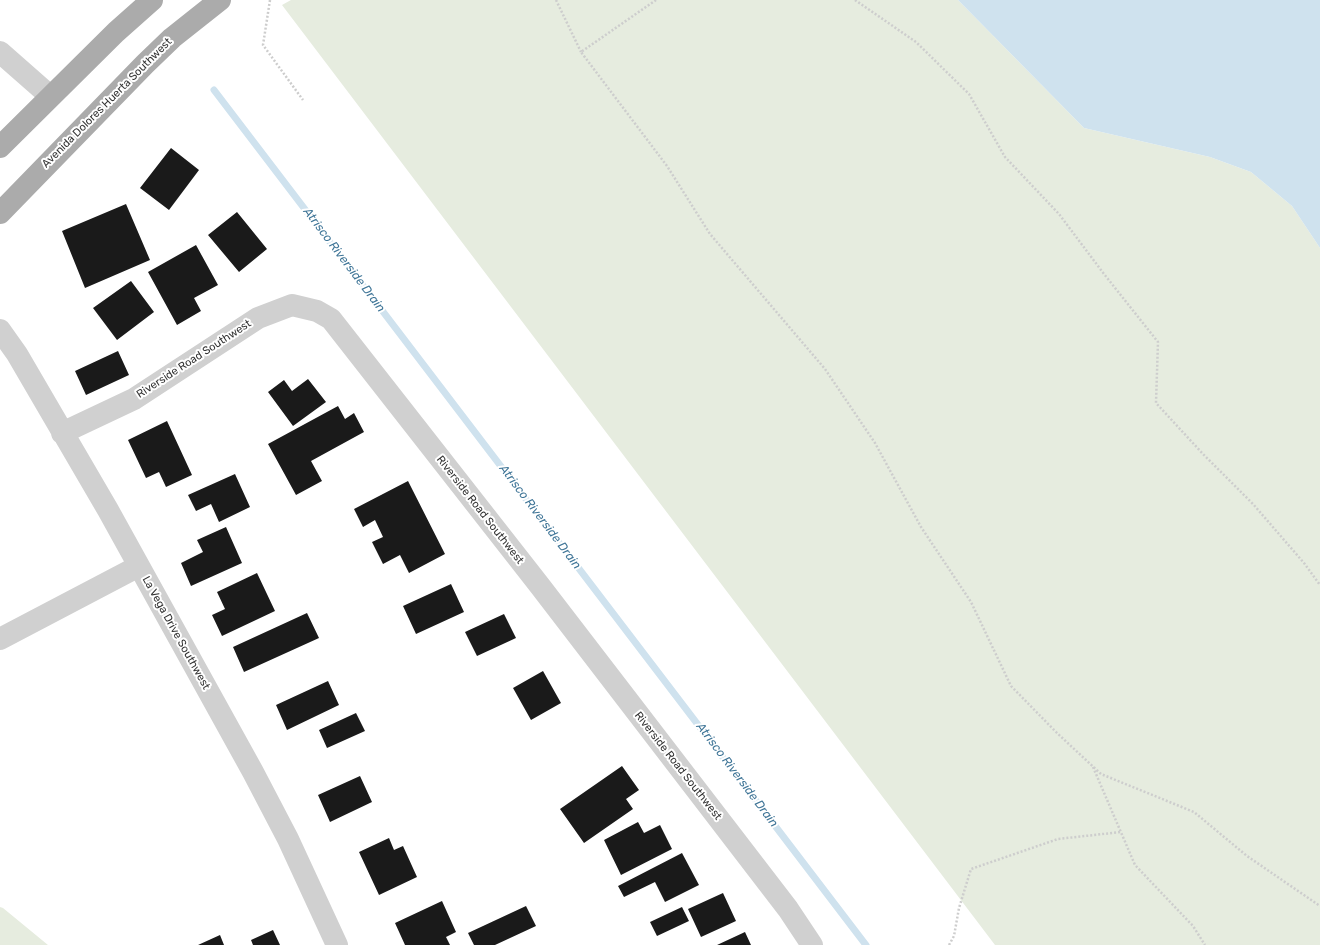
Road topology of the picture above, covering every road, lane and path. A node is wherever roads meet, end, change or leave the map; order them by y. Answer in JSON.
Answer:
{"nodes":[{"id":1,"x":152,"y":0,"type":"edge"},
{"id":2,"x":220,"y":0,"type":"edge"},
{"id":3,"x":270,"y":0,"type":"edge"},
{"id":4,"x":556,"y":0,"type":"edge"},
{"id":5,"x":656,"y":0,"type":"edge"},
{"id":6,"x":855,"y":0,"type":"edge"},
{"id":7,"x":0,"y":52,"type":"edge"},
{"id":8,"x":581,"y":52,"type":"junction"},
{"id":9,"x":50,"y":96,"type":"junction"},
{"id":10,"x":303,"y":100,"type":"dead end"},
{"id":11,"x":0,"y":148,"type":"edge"},
{"id":12,"x":0,"y":213,"type":"edge"},
{"id":13,"x":0,"y":330,"type":"edge"},
{"id":14,"x":62,"y":433,"type":"junction"},
{"id":15,"x":139,"y":566,"type":"junction"},
{"id":16,"x":1320,"y":585,"type":"edge"},
{"id":17,"x":0,"y":639,"type":"edge"},
{"id":18,"x":1092,"y":766,"type":"junction"},
{"id":19,"x":1121,"y":832,"type":"junction"},
{"id":20,"x":1320,"y":906,"type":"edge"},
{"id":21,"x":338,"y":945,"type":"edge"},
{"id":22,"x":812,"y":945,"type":"edge"},
{"id":23,"x":949,"y":945,"type":"edge"},
{"id":24,"x":1205,"y":945,"type":"edge"}],
"edges":[{"from":1,"to":9,"type":"main road"},
{"from":2,"to":12,"type":"main road","name":"Avenida Dolores Huerta Southwest"},
{"from":3,"to":10,"type":"path"},
{"from":4,"to":8,"type":"path"},
{"from":5,"to":8,"type":"path"},
{"from":6,"to":16,"type":"path"},
{"from":7,"to":9,"type":"street"},
{"from":8,"to":18,"type":"path"},
{"from":9,"to":11,"type":"main road"},
{"from":13,"to":14,"type":"street","name":"La Vega Drive Southwest"},
{"from":14,"to":15,"type":"street","name":"La Vega Drive Southwest"},
{"from":14,"to":22,"type":"street","name":"Riverside Road Southwest"},
{"from":15,"to":17,"type":"street"},
{"from":15,"to":21,"type":"street","name":"La Vega Drive Southwest"},
{"from":18,"to":19,"type":"path"},
{"from":18,"to":20,"type":"path"},
{"from":19,"to":23,"type":"path"},
{"from":19,"to":24,"type":"path"}]}
